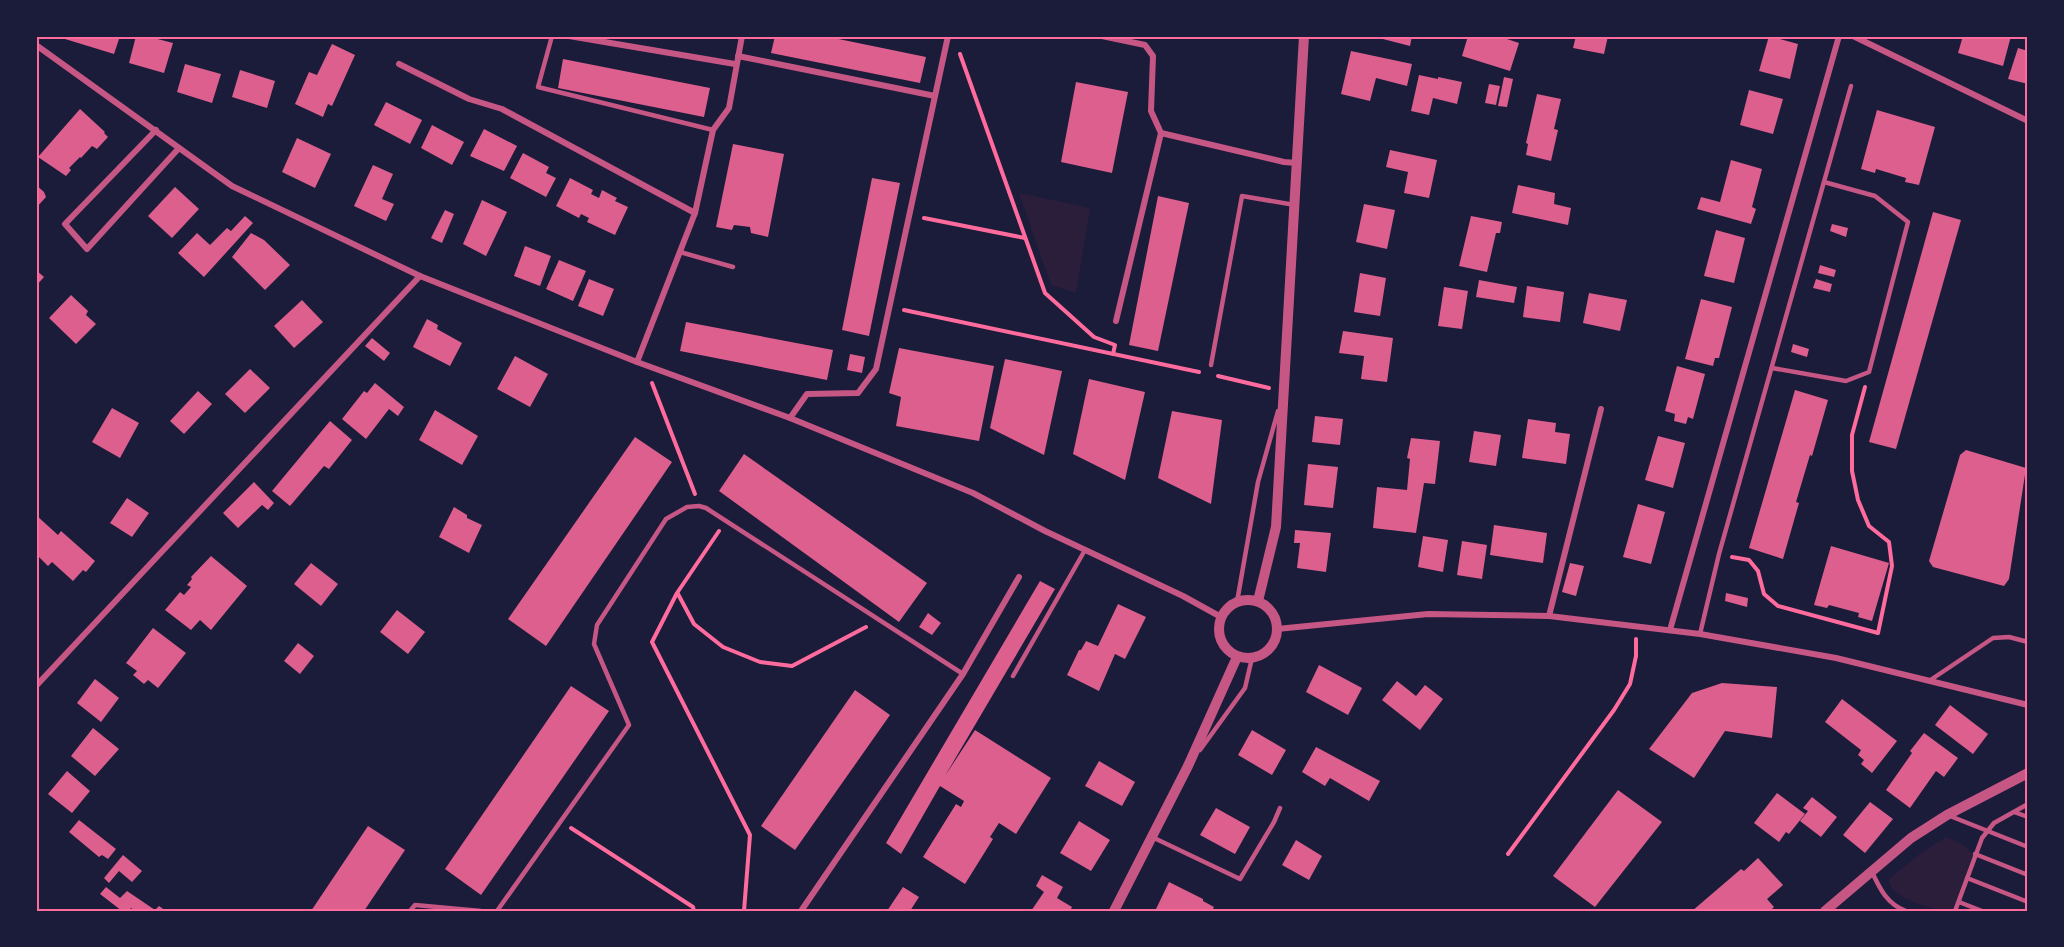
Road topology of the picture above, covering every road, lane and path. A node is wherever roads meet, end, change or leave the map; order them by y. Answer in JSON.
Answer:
{"nodes":[{"id":1,"x":552,"y":36,"type":"edge"},
{"id":2,"x":568,"y":36,"type":"edge"},
{"id":3,"x":742,"y":36,"type":"edge"},
{"id":4,"x":948,"y":36,"type":"edge"},
{"id":5,"x":1102,"y":36,"type":"edge"},
{"id":6,"x":1304,"y":36,"type":"edge"},
{"id":7,"x":1839,"y":36,"type":"edge"},
{"id":8,"x":1853,"y":36,"type":"edge"},
{"id":9,"x":36,"y":45,"type":"edge"},
{"id":10,"x":958,"y":47,"type":"dead end"},
{"id":11,"x":738,"y":56,"type":"junction"},
{"id":12,"x":399,"y":64,"type":"dead end"},
{"id":13,"x":735,"y":64,"type":"junction"},
{"id":14,"x":1851,"y":86,"type":"dead end"},
{"id":15,"x":935,"y":96,"type":"junction"},
{"id":16,"x":2028,"y":121,"type":"edge"},
{"id":17,"x":156,"y":130,"type":"junction"},
{"id":18,"x":713,"y":130,"type":"junction"},
{"id":19,"x":1161,"y":133,"type":"junction"},
{"id":20,"x":179,"y":148,"type":"junction"},
{"id":21,"x":1297,"y":163,"type":"junction"},
{"id":22,"x":1824,"y":182,"type":"junction"},
{"id":23,"x":1295,"y":205,"type":"junction"},
{"id":24,"x":695,"y":213,"type":"junction"},
{"id":25,"x":909,"y":215,"type":"junction"},
{"id":26,"x":1026,"y":238,"type":"junction"},
{"id":27,"x":680,"y":252,"type":"junction"},
{"id":28,"x":733,"y":267,"type":"dead end"},
{"id":29,"x":420,"y":276,"type":"junction"},
{"id":30,"x":888,"y":307,"type":"junction"},
{"id":31,"x":1116,"y":321,"type":"dead end"},
{"id":32,"x":1113,"y":354,"type":"junction"},
{"id":33,"x":637,"y":362,"type":"junction"},
{"id":34,"x":645,"y":365,"type":"junction"},
{"id":35,"x":1211,"y":365,"type":"dead end"},
{"id":36,"x":1772,"y":368,"type":"junction"},
{"id":37,"x":1869,"y":372,"type":"junction"},
{"id":38,"x":1204,"y":374,"type":"dead end"},
{"id":39,"x":1215,"y":376,"type":"dead end"},
{"id":40,"x":1284,"y":391,"type":"junction"},
{"id":41,"x":1601,"y":409,"type":"dead end"},
{"id":42,"x":790,"y":418,"type":"junction"},
{"id":43,"x":699,"y":506,"type":"junction"},
{"id":44,"x":726,"y":521,"type":"junction"},
{"id":45,"x":1085,"y":550,"type":"junction"},
{"id":46,"x":1719,"y":554,"type":"junction"},
{"id":47,"x":1019,"y":577,"type":"dead end"},
{"id":48,"x":677,"y":593,"type":"junction"},
{"id":49,"x":1258,"y":601,"type":"junction"},
{"id":50,"x":1238,"y":602,"type":"junction"},
{"id":51,"x":1549,"y":616,"type":"junction"},
{"id":52,"x":1221,"y":617,"type":"junction"},
{"id":53,"x":879,"y":620,"type":"junction"},
{"id":54,"x":1637,"y":626,"type":"junction"},
{"id":55,"x":1277,"y":629,"type":"junction"},
{"id":56,"x":1670,"y":630,"type":"junction"},
{"id":57,"x":1700,"y":634,"type":"junction"},
{"id":58,"x":2028,"y":642,"type":"edge"},
{"id":59,"x":1238,"y":657,"type":"junction"},
{"id":60,"x":1252,"y":658,"type":"junction"},
{"id":61,"x":963,"y":674,"type":"junction"},
{"id":62,"x":1013,"y":676,"type":"dead end"},
{"id":63,"x":1929,"y":681,"type":"junction"},
{"id":64,"x":36,"y":686,"type":"edge"},
{"id":65,"x":2028,"y":705,"type":"edge"},
{"id":66,"x":1188,"y":766,"type":"junction"},
{"id":67,"x":2028,"y":773,"type":"edge"},
{"id":68,"x":2028,"y":804,"type":"edge"},
{"id":69,"x":1280,"y":808,"type":"dead end"},
{"id":70,"x":2014,"y":812,"type":"junction"},
{"id":71,"x":1947,"y":815,"type":"junction"},
{"id":72,"x":2028,"y":817,"type":"edge"},
{"id":73,"x":561,"y":821,"type":"junction"},
{"id":74,"x":1987,"y":831,"type":"junction"},
{"id":75,"x":1152,"y":837,"type":"junction"},
{"id":76,"x":2028,"y":847,"type":"edge"},
{"id":77,"x":1508,"y":854,"type":"dead end"},
{"id":78,"x":1976,"y":854,"type":"junction"},
{"id":79,"x":1872,"y":872,"type":"junction"},
{"id":80,"x":2028,"y":875,"type":"edge"},
{"id":81,"x":1967,"y":878,"type":"junction"},
{"id":82,"x":1959,"y":902,"type":"junction"},
{"id":83,"x":2028,"y":902,"type":"edge"},
{"id":84,"x":410,"y":911,"type":"edge"},
{"id":85,"x":481,"y":911,"type":"edge"},
{"id":86,"x":497,"y":911,"type":"edge"},
{"id":87,"x":694,"y":911,"type":"edge"},
{"id":88,"x":744,"y":911,"type":"edge"},
{"id":89,"x":801,"y":911,"type":"edge"},
{"id":90,"x":1114,"y":911,"type":"edge"},
{"id":91,"x":1826,"y":911,"type":"edge"},
{"id":92,"x":1906,"y":911,"type":"edge"},
{"id":93,"x":1955,"y":911,"type":"edge"},
{"id":94,"x":1982,"y":911,"type":"edge"}],
"edges":[{"from":1,"to":18,"type":"lane"},
{"from":2,"to":13,"type":"street"},
{"from":3,"to":11,"type":"street"},
{"from":4,"to":15,"type":"street"},
{"from":5,"to":19,"type":"street"},
{"from":6,"to":21,"type":"street"},
{"from":7,"to":56,"type":"street"},
{"from":8,"to":16,"type":"street"},
{"from":9,"to":17,"type":"street"},
{"from":10,"to":26,"type":"path"},
{"from":11,"to":13,"type":"street"},
{"from":11,"to":15,"type":"street"},
{"from":12,"to":24,"type":"street"},
{"from":13,"to":18,"type":"street"},
{"from":14,"to":22,"type":"lane"},
{"from":15,"to":25,"type":"street"},
{"from":17,"to":20,"type":"street"},
{"from":17,"to":20,"type":"street"},
{"from":18,"to":24,"type":"street"},
{"from":19,"to":21,"type":"street"},
{"from":19,"to":31,"type":"street"},
{"from":20,"to":29,"type":"street"},
{"from":21,"to":23,"type":"street"},
{"from":22,"to":36,"type":"lane"},
{"from":22,"to":37,"type":"lane"},
{"from":23,"to":35,"type":"lane"},
{"from":23,"to":40,"type":"street"},
{"from":24,"to":27,"type":"street"},
{"from":25,"to":26,"type":"path"},
{"from":25,"to":30,"type":"street"},
{"from":26,"to":32,"type":"path"},
{"from":27,"to":28,"type":"lane"},
{"from":27,"to":33,"type":"street"},
{"from":29,"to":33,"type":"street"},
{"from":29,"to":64,"type":"street"},
{"from":30,"to":32,"type":"path"},
{"from":30,"to":42,"type":"street"},
{"from":32,"to":38,"type":"path"},
{"from":33,"to":34,"type":"street"},
{"from":34,"to":42,"type":"street"},
{"from":34,"to":43,"type":"path"},
{"from":36,"to":37,"type":"lane"},
{"from":36,"to":46,"type":"lane"},
{"from":37,"to":46,"type":"path"},
{"from":39,"to":40,"type":"path"},
{"from":40,"to":49,"type":"street"},
{"from":40,"to":50,"type":"lane"},
{"from":41,"to":51,"type":"street"},
{"from":42,"to":45,"type":"street"},
{"from":43,"to":44,"type":"lane"},
{"from":43,"to":73,"type":"lane"},
{"from":44,"to":48,"type":"path"},
{"from":44,"to":53,"type":"lane"},
{"from":45,"to":52,"type":"street"},
{"from":45,"to":62,"type":"lane"},
{"from":46,"to":57,"type":"lane"},
{"from":47,"to":61,"type":"street"},
{"from":48,"to":53,"type":"path"},
{"from":48,"to":88,"type":"path"},
{"from":49,"to":50,"type":"street"},
{"from":49,"to":55,"type":"street"},
{"from":50,"to":52,"type":"street"},
{"from":51,"to":54,"type":"street"},
{"from":51,"to":55,"type":"street"},
{"from":52,"to":59,"type":"street"},
{"from":53,"to":61,"type":"lane"},
{"from":54,"to":56,"type":"street"},
{"from":54,"to":77,"type":"path"},
{"from":55,"to":60,"type":"street"},
{"from":56,"to":57,"type":"street"},
{"from":57,"to":63,"type":"street"},
{"from":58,"to":63,"type":"lane"},
{"from":59,"to":60,"type":"street"},
{"from":59,"to":66,"type":"street"},
{"from":60,"to":66,"type":"lane"},
{"from":61,"to":89,"type":"street"},
{"from":63,"to":65,"type":"street"},
{"from":66,"to":75,"type":"street"},
{"from":67,"to":71,"type":"street"},
{"from":68,"to":70,"type":"lane"},
{"from":69,"to":75,"type":"lane"},
{"from":70,"to":72,"type":"lane"},
{"from":70,"to":74,"type":"lane"},
{"from":71,"to":74,"type":"lane"},
{"from":71,"to":79,"type":"street"},
{"from":73,"to":86,"type":"lane"},
{"from":73,"to":87,"type":"path"},
{"from":74,"to":76,"type":"lane"},
{"from":74,"to":78,"type":"lane"},
{"from":75,"to":90,"type":"street"},
{"from":78,"to":80,"type":"lane"},
{"from":78,"to":81,"type":"lane"},
{"from":79,"to":91,"type":"street"},
{"from":79,"to":92,"type":"lane"},
{"from":81,"to":82,"type":"lane"},
{"from":81,"to":83,"type":"lane"},
{"from":82,"to":93,"type":"lane"},
{"from":82,"to":94,"type":"lane"},
{"from":84,"to":85,"type":"lane"}]}
